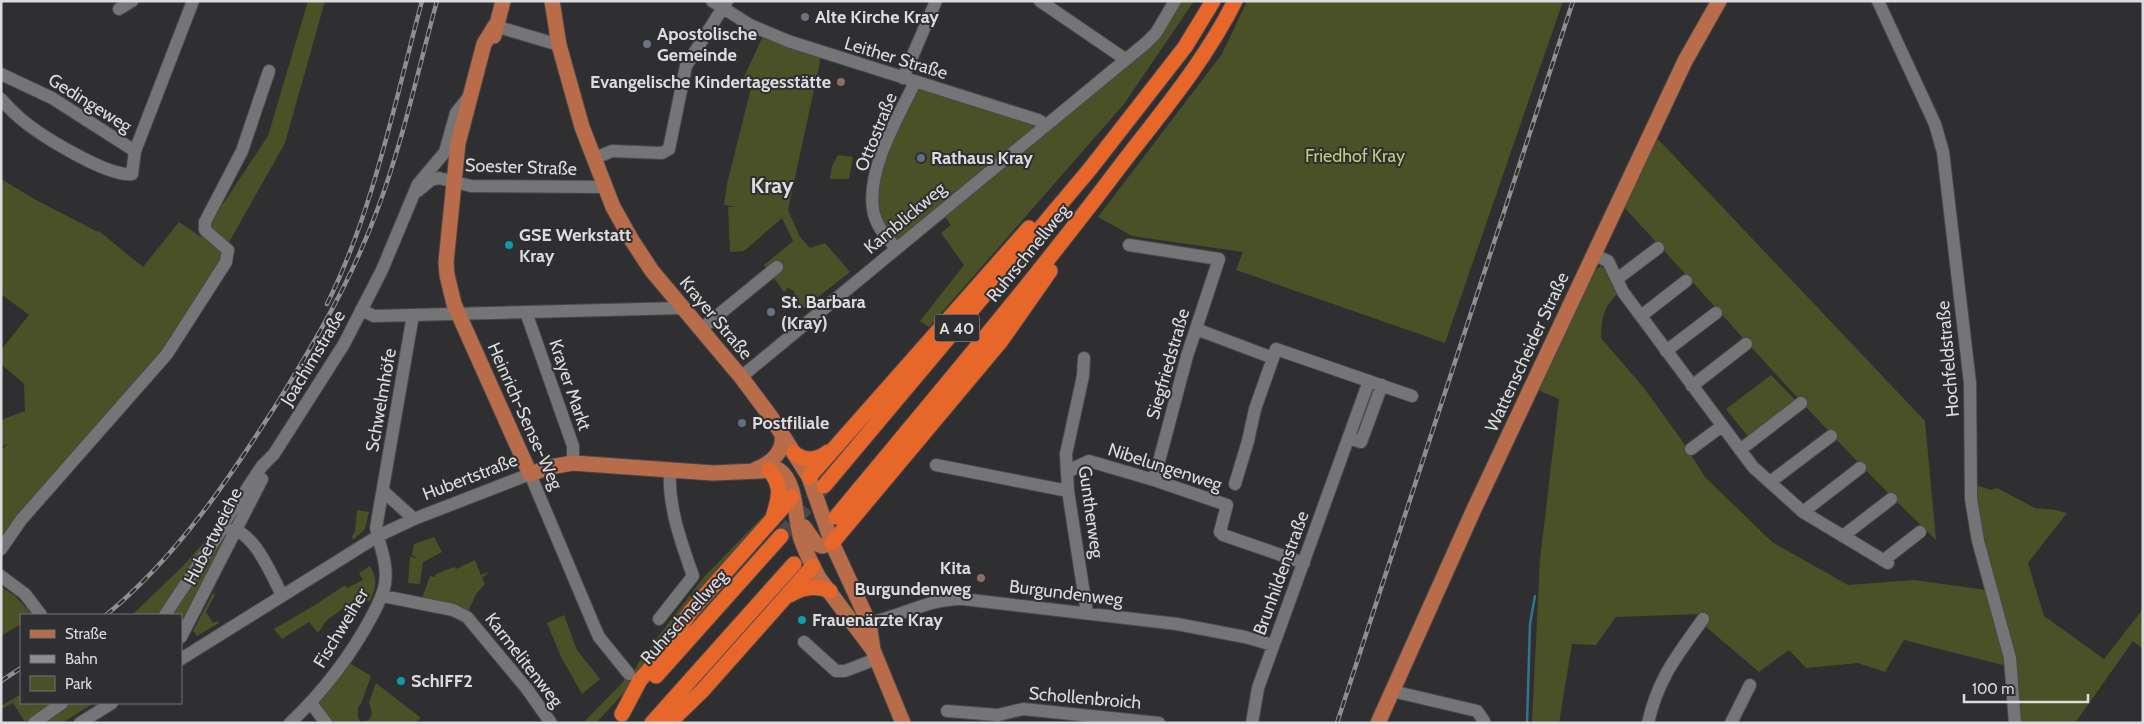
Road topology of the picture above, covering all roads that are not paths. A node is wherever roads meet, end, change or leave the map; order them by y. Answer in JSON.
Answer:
{"nodes":[{"id":1,"x":132,"y":1,"type":"edge"},
{"id":2,"x":193,"y":1,"type":"edge"},
{"id":3,"x":503,"y":1,"type":"edge"},
{"id":4,"x":552,"y":1,"type":"edge"},
{"id":5,"x":936,"y":1,"type":"edge"},
{"id":6,"x":1040,"y":1,"type":"edge"},
{"id":7,"x":1175,"y":1,"type":"edge"},
{"id":8,"x":1213,"y":1,"type":"edge"},
{"id":9,"x":1235,"y":1,"type":"edge"},
{"id":10,"x":1719,"y":1,"type":"edge"},
{"id":11,"x":1878,"y":1,"type":"edge"},
{"id":12,"x":721,"y":3,"type":"edge"},
{"id":13,"x":120,"y":9,"type":"dead end"},
{"id":14,"x":495,"y":26,"type":"junction"},
{"id":15,"x":559,"y":45,"type":"junction"},
{"id":16,"x":1125,"y":59,"type":"junction"},
{"id":17,"x":269,"y":71,"type":"dead end"},
{"id":18,"x":1,"y":74,"type":"edge"},
{"id":19,"x":909,"y":80,"type":"junction"},
{"id":20,"x":470,"y":94,"type":"junction"},
{"id":21,"x":1,"y":99,"type":"edge"},
{"id":22,"x":1046,"y":125,"type":"junction"},
{"id":23,"x":135,"y":152,"type":"junction"},
{"id":24,"x":440,"y":158,"type":"joint"},
{"id":25,"x":456,"y":158,"type":"junction"},
{"id":26,"x":593,"y":159,"type":"junction"},
{"id":27,"x":1090,"y":170,"type":"junction"},
{"id":28,"x":454,"y":182,"type":"junction"},
{"id":29,"x":604,"y":186,"type":"junction"},
{"id":30,"x":413,"y":197,"type":"junction"},
{"id":31,"x":1073,"y":229,"type":"junction"},
{"id":32,"x":1130,"y":245,"type":"dead end"},
{"id":33,"x":896,"y":248,"type":"junction"},
{"id":34,"x":1658,"y":248,"type":"dead end"},
{"id":35,"x":1594,"y":255,"type":"junction"},
{"id":36,"x":777,"y":268,"type":"dead end"},
{"id":37,"x":1617,"y":278,"type":"junction"},
{"id":38,"x":1686,"y":281,"type":"dead end"},
{"id":39,"x":682,"y":308,"type":"junction"},
{"id":40,"x":362,"y":310,"type":"junction"},
{"id":41,"x":528,"y":312,"type":"junction"},
{"id":42,"x":1716,"y":313,"type":"dead end"},
{"id":43,"x":459,"y":314,"type":"junction"},
{"id":44,"x":412,"y":315,"type":"junction"},
{"id":45,"x":1641,"y":316,"type":"junction"},
{"id":46,"x":701,"y":329,"type":"junction"},
{"id":47,"x":1196,"y":329,"type":"junction"},
{"id":48,"x":1746,"y":344,"type":"dead end"},
{"id":49,"x":1666,"y":351,"type":"junction"},
{"id":50,"x":1084,"y":358,"type":"dead end"},
{"id":51,"x":1273,"y":358,"type":"junction"},
{"id":52,"x":741,"y":377,"type":"junction"},
{"id":53,"x":1369,"y":381,"type":"junction"},
{"id":54,"x":1382,"y":386,"type":"junction"},
{"id":55,"x":1692,"y":386,"type":"junction"},
{"id":56,"x":1412,"y":396,"type":"dead end"},
{"id":57,"x":1801,"y":403,"type":"dead end"},
{"id":58,"x":1722,"y":426,"type":"junction"},
{"id":59,"x":782,"y":434,"type":"junction"},
{"id":60,"x":1831,"y":436,"type":"dead end"},
{"id":61,"x":1349,"y":438,"type":"junction"},
{"id":62,"x":841,"y":441,"type":"junction"},
{"id":63,"x":1691,"y":449,"type":"dead end"},
{"id":64,"x":1740,"y":450,"type":"junction"},
{"id":65,"x":794,"y":453,"type":"junction"},
{"id":66,"x":274,"y":454,"type":"junction"},
{"id":67,"x":570,"y":459,"type":"junction"},
{"id":68,"x":529,"y":464,"type":"junction"},
{"id":69,"x":936,"y":465,"type":"dead end"},
{"id":70,"x":1860,"y":468,"type":"dead end"},
{"id":71,"x":670,"y":470,"type":"junction"},
{"id":72,"x":769,"y":470,"type":"junction"},
{"id":73,"x":750,"y":471,"type":"junction"},
{"id":74,"x":1067,"y":473,"type":"junction"},
{"id":75,"x":810,"y":477,"type":"junction"},
{"id":76,"x":1154,"y":480,"type":"junction"},
{"id":77,"x":1770,"y":482,"type":"junction"},
{"id":78,"x":1235,"y":484,"type":"dead end"},
{"id":79,"x":824,"y":486,"type":"tunnel mouth"},
{"id":80,"x":383,"y":491,"type":"junction"},
{"id":81,"x":1068,"y":491,"type":"junction"},
{"id":82,"x":792,"y":497,"type":"junction"},
{"id":83,"x":1891,"y":500,"type":"dead end"},
{"id":84,"x":819,"y":508,"type":"junction"},
{"id":85,"x":797,"y":512,"type":"junction"},
{"id":86,"x":1803,"y":512,"type":"junction"},
{"id":87,"x":836,"y":517,"type":"dead end"},
{"id":88,"x":414,"y":518,"type":"junction"},
{"id":89,"x":771,"y":522,"type":"junction"},
{"id":90,"x":236,"y":530,"type":"junction"},
{"id":91,"x":220,"y":532,"type":"junction"},
{"id":92,"x":1920,"y":532,"type":"dead end"},
{"id":93,"x":378,"y":536,"type":"junction"},
{"id":94,"x":782,"y":536,"type":"tunnel mouth"},
{"id":95,"x":1843,"y":536,"type":"junction"},
{"id":96,"x":832,"y":543,"type":"junction"},
{"id":97,"x":1,"y":549,"type":"edge"},
{"id":98,"x":1304,"y":563,"type":"junction"},
{"id":99,"x":794,"y":564,"type":"dead end"},
{"id":100,"x":813,"y":566,"type":"junction"},
{"id":101,"x":1,"y":576,"type":"edge"},
{"id":102,"x":830,"y":591,"type":"junction"},
{"id":103,"x":282,"y":595,"type":"junction"},
{"id":104,"x":383,"y":596,"type":"junction"},
{"id":105,"x":785,"y":599,"type":"junction"},
{"id":106,"x":1087,"y":613,"type":"junction"},
{"id":107,"x":40,"y":614,"type":"edge"},
{"id":108,"x":166,"y":614,"type":"edge"},
{"id":109,"x":659,"y":619,"type":"dead end"},
{"id":110,"x":862,"y":624,"type":"junction"},
{"id":111,"x":1710,"y":633,"type":"dead end"},
{"id":112,"x":182,"y":635,"type":"edge"},
{"id":113,"x":804,"y":642,"type":"dead end"},
{"id":114,"x":1273,"y":645,"type":"junction"},
{"id":115,"x":199,"y":648,"type":"junction"},
{"id":116,"x":874,"y":655,"type":"junction"},
{"id":117,"x":182,"y":657,"type":"edge"},
{"id":118,"x":629,"y":674,"type":"dead end"},
{"id":119,"x":1750,"y":685,"type":"dead end"},
{"id":120,"x":1392,"y":691,"type":"junction"},
{"id":121,"x":311,"y":703,"type":"junction"},
{"id":122,"x":61,"y":704,"type":"edge"},
{"id":123,"x":111,"y":704,"type":"edge"},
{"id":124,"x":947,"y":711,"type":"dead end"},
{"id":125,"x":1050,"y":717,"type":"edge"},
{"id":126,"x":96,"y":718,"type":"edge"},
{"id":127,"x":618,"y":718,"type":"edge"},
{"id":128,"x":1484,"y":721,"type":"dead end"},
{"id":129,"x":34,"y":723,"type":"edge"},
{"id":130,"x":80,"y":723,"type":"edge"},
{"id":131,"x":290,"y":723,"type":"edge"},
{"id":132,"x":326,"y":723,"type":"edge"},
{"id":133,"x":551,"y":723,"type":"edge"},
{"id":134,"x":652,"y":723,"type":"edge"},
{"id":135,"x":669,"y":723,"type":"edge"},
{"id":136,"x":903,"y":723,"type":"edge"},
{"id":137,"x":1159,"y":723,"type":"edge"},
{"id":138,"x":1252,"y":723,"type":"edge"},
{"id":139,"x":1378,"y":723,"type":"edge"},
{"id":140,"x":1648,"y":723,"type":"edge"},
{"id":141,"x":1731,"y":723,"type":"edge"},
{"id":142,"x":2015,"y":723,"type":"edge"}],
"edges":[{"from":1,"to":13,"type":"street"},
{"from":2,"to":23,"type":"street"},
{"from":3,"to":14,"type":"main road","name":"Heinrich-Sense-Weg"},
{"from":4,"to":15,"type":"main road","name":"Krayer Straße"},
{"from":5,"to":19,"type":"street","name":"Ottostraße"},
{"from":6,"to":16,"type":"street"},
{"from":7,"to":16,"type":"street","name":"Kamblickweg"},
{"from":8,"to":27,"type":"highway","name":"Ruhrschnellweg","number":"A 40"},
{"from":9,"to":31,"type":"highway","name":"Ruhrschnellweg","number":"A 40"},
{"from":10,"to":35,"type":"main road","name":"Wattenscheider Straße"},
{"from":11,"to":142,"type":"street","name":"Hochfeldstraße"},
{"from":12,"to":19,"type":"street","name":"Leither Straße"},
{"from":12,"to":26,"type":"street"},
{"from":14,"to":15,"type":"street"},
{"from":14,"to":20,"type":"main road","name":"Heinrich-Sense-Weg"},
{"from":14,"to":25,"type":"main road","name":"Heinrich-Sense-Weg"},
{"from":15,"to":26,"type":"main road","name":"Krayer Straße"},
{"from":16,"to":22,"type":"street","name":"Kamblickweg"},
{"from":17,"to":97,"type":"street"},
{"from":18,"to":23,"type":"street","name":"Gedingeweg"},
{"from":19,"to":22,"type":"street","name":"Leither Straße"},
{"from":19,"to":33,"type":"street","name":"Ottostraße"},
{"from":20,"to":24,"type":"street","name":"Heinrich-Sense-Weg"},
{"from":20,"to":25,"type":"main road","name":"Heinrich-Sense-Weg"},
{"from":21,"to":23,"type":"street","name":"Gedingeweg"},
{"from":22,"to":33,"type":"street","name":"Kamblickweg"},
{"from":24,"to":30,"type":"street","name":"Soester Straße"},
{"from":25,"to":28,"type":"main road","name":"Heinrich-Sense-Weg"},
{"from":25,"to":30,"type":"street","name":"Soester Straße"},
{"from":26,"to":29,"type":"main road","name":"Krayer Straße"},
{"from":27,"to":62,"type":"highway"},
{"from":27,"to":79,"type":"highway","name":"Ruhrschnellweg","number":"A 40"},
{"from":28,"to":29,"type":"street","name":"Soester Straße"},
{"from":28,"to":30,"type":"street","name":"Soester Straße"},
{"from":28,"to":43,"type":"main road","name":"Heinrich-Sense-Weg"},
{"from":29,"to":39,"type":"main road","name":"Krayer Straße"},
{"from":30,"to":40,"type":"street","name":"Soester Straße"},
{"from":31,"to":87,"type":"highway","name":"Ruhrschnellweg","number":"A 40"},
{"from":31,"to":96,"type":"highway"},
{"from":32,"to":47,"type":"street","name":"Siegfriedstraße"},
{"from":33,"to":52,"type":"street","name":"Kamblickweg"},
{"from":34,"to":37,"type":"street"},
{"from":35,"to":37,"type":"street"},
{"from":35,"to":120,"type":"main road","name":"Wattenscheider Straße"},
{"from":36,"to":46,"type":"street"},
{"from":37,"to":45,"type":"street"},
{"from":38,"to":45,"type":"street"},
{"from":39,"to":41,"type":"street","name":"Joachimstraße"},
{"from":39,"to":46,"type":"main road","name":"Krayer Straße"},
{"from":40,"to":44,"type":"street","name":"Joachimstraße"},
{"from":40,"to":66,"type":"street","name":"Joachimstraße"},
{"from":41,"to":43,"type":"street","name":"Joachimstraße"},
{"from":41,"to":67,"type":"street","name":"Krayer Markt"},
{"from":42,"to":49,"type":"street"},
{"from":43,"to":44,"type":"street","name":"Joachimstraße"},
{"from":43,"to":68,"type":"main road","name":"Heinrich-Sense-Weg"},
{"from":44,"to":80,"type":"street","name":"Schwelmhöfe"},
{"from":45,"to":49,"type":"street"},
{"from":46,"to":52,"type":"main road","name":"Krayer Straße"},
{"from":47,"to":51,"type":"street"},
{"from":47,"to":76,"type":"street","name":"Siegfriedstraße"},
{"from":48,"to":55,"type":"street"},
{"from":49,"to":55,"type":"street"},
{"from":50,"to":74,"type":"street","name":"Guntherweg"},
{"from":51,"to":53,"type":"street"},
{"from":51,"to":78,"type":"street"},
{"from":52,"to":59,"type":"main road","name":"Krayer Straße"},
{"from":53,"to":54,"type":"street"},
{"from":53,"to":61,"type":"street","name":"Brunhildenstraße"},
{"from":54,"to":56,"type":"street"},
{"from":54,"to":61,"type":"street"},
{"from":55,"to":58,"type":"street"},
{"from":57,"to":64,"type":"street"},
{"from":58,"to":63,"type":"street"},
{"from":58,"to":64,"type":"street"},
{"from":59,"to":65,"type":"main road","name":"Krayer Straße"},
{"from":59,"to":73,"type":"main road"},
{"from":60,"to":77,"type":"street"},
{"from":61,"to":98,"type":"street","name":"Brunhildenstraße"},
{"from":62,"to":65,"type":"highway"},
{"from":62,"to":75,"type":"highway"},
{"from":64,"to":77,"type":"street"},
{"from":65,"to":75,"type":"main road","name":"Krayer Straße"},
{"from":66,"to":90,"type":"street","name":"Hubertweiche"},
{"from":66,"to":91,"type":"street","name":"Joachimstraße"},
{"from":67,"to":68,"type":"main road","name":"Hubertstraße"},
{"from":67,"to":71,"type":"main road","name":"Hubertstraße"},
{"from":68,"to":88,"type":"street","name":"Hubertstraße"},
{"from":68,"to":118,"type":"street","name":"Heinrich-Sense-Weg"},
{"from":69,"to":81,"type":"street"},
{"from":70,"to":86,"type":"street"},
{"from":71,"to":73,"type":"main road","name":"Hubertstraße"},
{"from":71,"to":109,"type":"street"},
{"from":72,"to":73,"type":"main road","name":"Hubertstraße"},
{"from":72,"to":82,"type":"main road"},
{"from":72,"to":89,"type":"highway"},
{"from":74,"to":76,"type":"street","name":"Nibelungenweg"},
{"from":74,"to":81,"type":"street","name":"Guntherweg"},
{"from":75,"to":82,"type":"main road"},
{"from":75,"to":84,"type":"main road","name":"Krayer Straße"},
{"from":76,"to":98,"type":"street","name":"Nibelungenweg"},
{"from":77,"to":86,"type":"street"},
{"from":80,"to":88,"type":"street"},
{"from":80,"to":93,"type":"street","name":"Schwelmhöfe"},
{"from":81,"to":106,"type":"street","name":"Guntherweg"},
{"from":82,"to":84,"type":"main road"},
{"from":82,"to":85,"type":"main road","name":"Krayer Straße"},
{"from":82,"to":89,"type":"highway"},
{"from":83,"to":95,"type":"street"},
{"from":84,"to":96,"type":"main road","name":"Krayer Straße"},
{"from":85,"to":96,"type":"main road"},
{"from":85,"to":100,"type":"main road","name":"Krayer Straße"},
{"from":86,"to":95,"type":"street"},
{"from":88,"to":93,"type":"street","name":"Hubertstraße"},
{"from":89,"to":127,"type":"highway"},
{"from":90,"to":91,"type":"street"},
{"from":90,"to":103,"type":"street"},
{"from":90,"to":112,"type":"street","name":"Hubertweiche"},
{"from":91,"to":108,"type":"street","name":"Joachimstraße"},
{"from":92,"to":95,"type":"street"},
{"from":93,"to":103,"type":"street","name":"Hubertstraße"},
{"from":93,"to":104,"type":"street","name":"Fischweiher"},
{"from":94,"to":127,"type":"highway","name":"Ruhrschnellweg"},
{"from":96,"to":100,"type":"main road"},
{"from":96,"to":110,"type":"main road","name":"Krayer Straße"},
{"from":98,"to":114,"type":"street","name":"Brunhildenstraße"},
{"from":99,"to":134,"type":"highway"},
{"from":100,"to":102,"type":"main road","name":"Krayer Straße"},
{"from":100,"to":105,"type":"highway"},
{"from":101,"to":107,"type":"street"},
{"from":102,"to":105,"type":"highway"},
{"from":102,"to":110,"type":"main road","name":"Krayer Straße"},
{"from":103,"to":115,"type":"street","name":"Hubertstraße"},
{"from":104,"to":121,"type":"street","name":"Fischweiher"},
{"from":104,"to":133,"type":"street","name":"Karmelitenweg"},
{"from":105,"to":135,"type":"highway"},
{"from":106,"to":110,"type":"street","name":"Burgundenweg"},
{"from":106,"to":114,"type":"street","name":"Burgundenweg"},
{"from":110,"to":116,"type":"main road","name":"Krayer Straße"},
{"from":111,"to":140,"type":"street"},
{"from":112,"to":115,"type":"street","name":"Hubertweiche"},
{"from":113,"to":116,"type":"street"},
{"from":114,"to":138,"type":"street","name":"Brunhildenstraße"},
{"from":115,"to":117,"type":"street","name":"Hubertstraße"},
{"from":116,"to":136,"type":"main road","name":"Krayer Straße"},
{"from":119,"to":141,"type":"street"},
{"from":120,"to":128,"type":"street"},
{"from":120,"to":139,"type":"main road","name":"Wattenscheider Straße"},
{"from":121,"to":131,"type":"street","name":"Fischweiher"},
{"from":121,"to":132,"type":"street"},
{"from":122,"to":129,"type":"street"},
{"from":123,"to":126,"type":"street"},
{"from":124,"to":125,"type":"street","name":"Schollenbroich"},
{"from":125,"to":137,"type":"street","name":"Schollenbroich"},
{"from":126,"to":130,"type":"street"}]}
